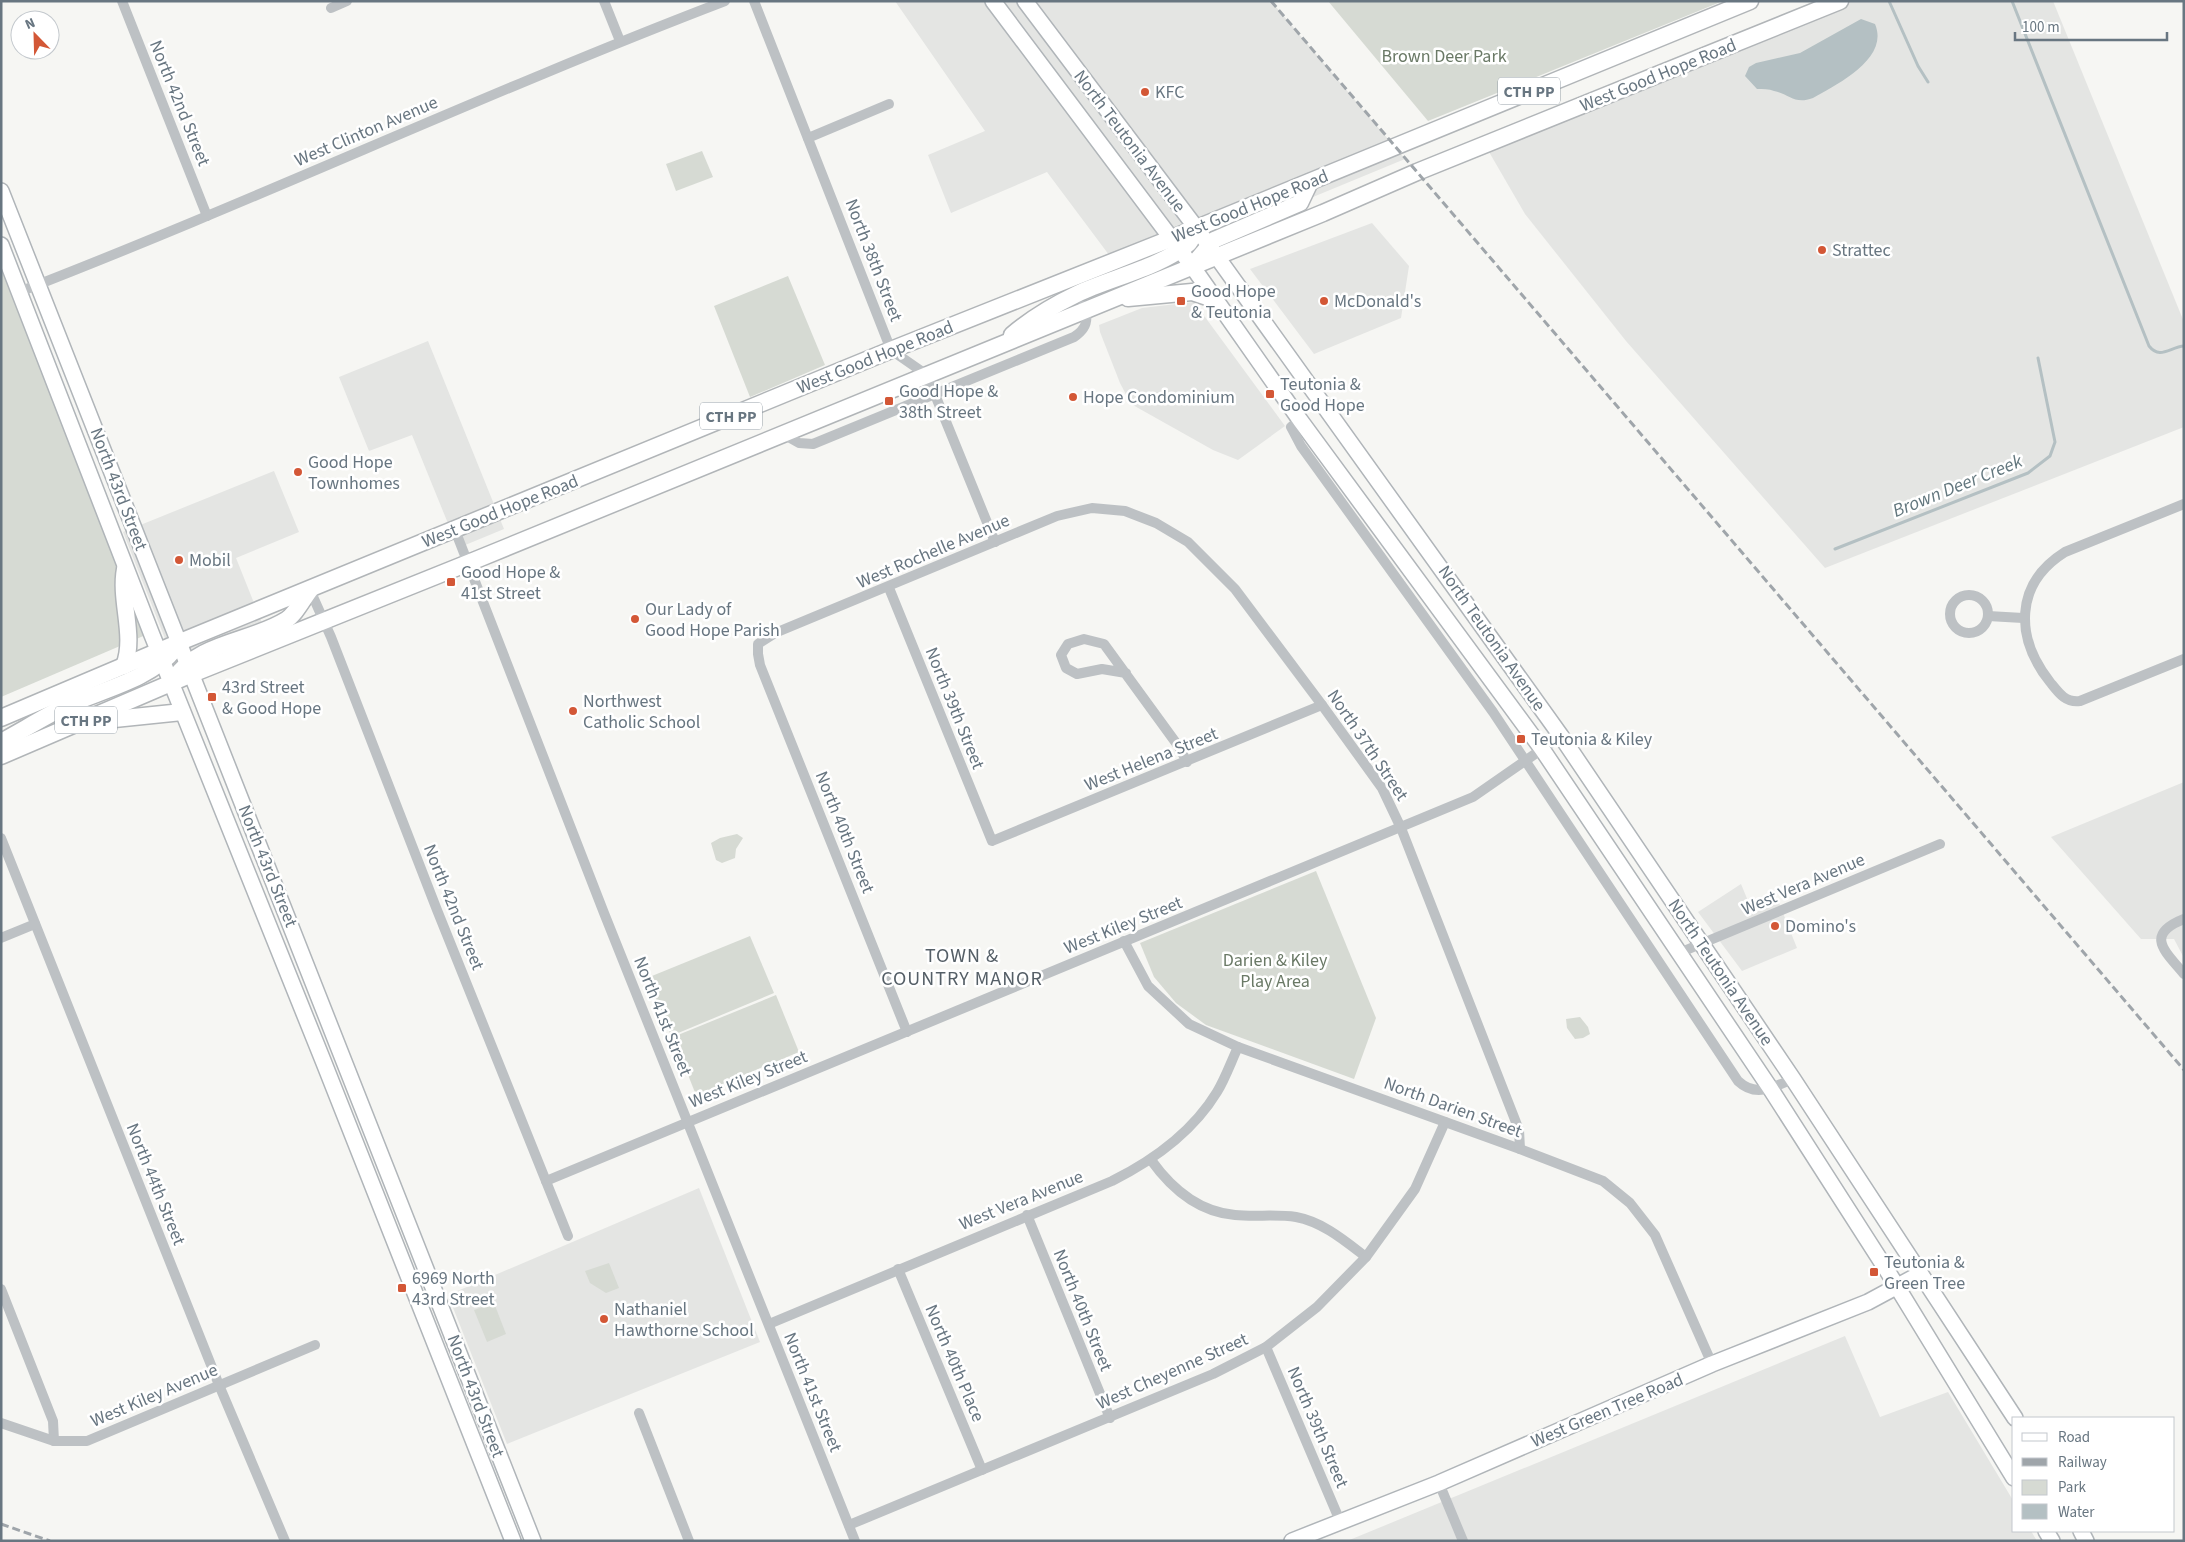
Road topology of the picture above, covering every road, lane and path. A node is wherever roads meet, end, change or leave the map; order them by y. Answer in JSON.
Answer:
{"nodes":[{"id":1,"x":122,"y":1,"type":"edge"},
{"id":2,"x":347,"y":1,"type":"edge"},
{"id":3,"x":604,"y":1,"type":"edge"},
{"id":4,"x":725,"y":1,"type":"edge"},
{"id":5,"x":754,"y":1,"type":"edge"},
{"id":6,"x":993,"y":1,"type":"edge"},
{"id":7,"x":1025,"y":1,"type":"edge"},
{"id":8,"x":1750,"y":1,"type":"edge"},
{"id":9,"x":1840,"y":1,"type":"edge"},
{"id":10,"x":331,"y":8,"type":"dead end"},
{"id":11,"x":620,"y":41,"type":"junction"},
{"id":12,"x":889,"y":104,"type":"dead end"},
{"id":13,"x":808,"y":138,"type":"junction"},
{"id":14,"x":1310,"y":182,"type":"junction"},
{"id":15,"x":1,"y":191,"type":"edge"},
{"id":16,"x":207,"y":216,"type":"junction"},
{"id":17,"x":1196,"y":228,"type":"junction"},
{"id":18,"x":1,"y":244,"type":"edge"},
{"id":19,"x":1175,"y":244,"type":"junction"},
{"id":20,"x":1212,"y":251,"type":"junction"},
{"id":21,"x":1192,"y":266,"type":"junction"},
{"id":22,"x":1068,"y":280,"type":"junction"},
{"id":23,"x":39,"y":284,"type":"junction"},
{"id":24,"x":19,"y":292,"type":"junction"},
{"id":25,"x":1076,"y":294,"type":"junction"},
{"id":26,"x":1110,"y":300,"type":"junction"},
{"id":27,"x":1216,"y":300,"type":"junction"},
{"id":28,"x":1086,"y":318,"type":"junction"},
{"id":29,"x":1001,"y":345,"type":"junction"},
{"id":30,"x":891,"y":350,"type":"junction"},
{"id":31,"x":927,"y":375,"type":"junction"},
{"id":32,"x":935,"y":396,"type":"junction"},
{"id":33,"x":1296,"y":424,"type":"junction"},
{"id":34,"x":783,"y":434,"type":"junction"},
{"id":35,"x":2184,"y":504,"type":"edge"},
{"id":36,"x":1125,"y":511,"type":"joint"},
{"id":37,"x":455,"y":530,"type":"junction"},
{"id":38,"x":995,"y":542,"type":"junction"},
{"id":39,"x":468,"y":563,"type":"junction"},
{"id":40,"x":126,"y":569,"type":"junction"},
{"id":41,"x":889,"y":588,"type":"junction"},
{"id":42,"x":310,"y":590,"type":"junction"},
{"id":43,"x":1988,"y":616,"type":"dead end"},
{"id":44,"x":2024,"y":618,"type":"junction"},
{"id":45,"x":323,"y":622,"type":"junction"},
{"id":46,"x":180,"y":642,"type":"junction"},
{"id":47,"x":758,"y":644,"type":"joint"},
{"id":48,"x":160,"y":656,"type":"junction"},
{"id":49,"x":2184,"y":659,"type":"edge"},
{"id":50,"x":124,"y":666,"type":"junction"},
{"id":51,"x":190,"y":669,"type":"junction"},
{"id":52,"x":1126,"y":673,"type":"junction"},
{"id":53,"x":171,"y":683,"type":"junction"},
{"id":54,"x":1322,"y":705,"type":"junction"},
{"id":55,"x":182,"y":712,"type":"junction"},
{"id":56,"x":1,"y":718,"type":"edge"},
{"id":57,"x":82,"y":721,"type":"junction"},
{"id":58,"x":1561,"y":736,"type":"junction"},
{"id":59,"x":1,"y":742,"type":"edge"},
{"id":60,"x":1542,"y":749,"type":"junction"},
{"id":61,"x":1,"y":756,"type":"edge"},
{"id":62,"x":1526,"y":760,"type":"junction"},
{"id":63,"x":1187,"y":762,"type":"junction"},
{"id":64,"x":1401,"y":828,"type":"junction"},
{"id":65,"x":1,"y":838,"type":"edge"},
{"id":66,"x":992,"y":841,"type":"joint"},
{"id":67,"x":1940,"y":844,"type":"dead end"},
{"id":68,"x":2184,"y":919,"type":"edge"},
{"id":69,"x":35,"y":924,"type":"junction"},
{"id":70,"x":1,"y":938,"type":"edge"},
{"id":71,"x":1124,"y":942,"type":"junction"},
{"id":72,"x":1702,"y":943,"type":"junction"},
{"id":73,"x":1679,"y":953,"type":"junction"},
{"id":74,"x":2184,"y":974,"type":"edge"},
{"id":75,"x":907,"y":1032,"type":"junction"},
{"id":76,"x":1238,"y":1047,"type":"junction"},
{"id":77,"x":1793,"y":1079,"type":"junction"},
{"id":78,"x":1770,"y":1088,"type":"junction"},
{"id":79,"x":688,"y":1122,"type":"junction"},
{"id":80,"x":1445,"y":1122,"type":"junction"},
{"id":81,"x":1520,"y":1149,"type":"junction"},
{"id":82,"x":1151,"y":1160,"type":"junction"},
{"id":83,"x":546,"y":1181,"type":"junction"},
{"id":84,"x":1027,"y":1215,"type":"junction"},
{"id":85,"x":568,"y":1236,"type":"dead end"},
{"id":86,"x":1366,"y":1257,"type":"junction"},
{"id":87,"x":898,"y":1269,"type":"junction"},
{"id":88,"x":1920,"y":1274,"type":"junction"},
{"id":89,"x":1898,"y":1287,"type":"junction"},
{"id":90,"x":1,"y":1289,"type":"edge"},
{"id":91,"x":769,"y":1324,"type":"junction"},
{"id":92,"x":315,"y":1345,"type":"dead end"},
{"id":93,"x":1266,"y":1347,"type":"junction"},
{"id":94,"x":1712,"y":1364,"type":"junction"},
{"id":95,"x":219,"y":1385,"type":"junction"},
{"id":96,"x":639,"y":1413,"type":"dead end"},
{"id":97,"x":2014,"y":1417,"type":"edge"},
{"id":98,"x":1110,"y":1418,"type":"junction"},
{"id":99,"x":1,"y":1423,"type":"edge"},
{"id":100,"x":54,"y":1441,"type":"junction"},
{"id":101,"x":982,"y":1470,"type":"junction"},
{"id":102,"x":2012,"y":1475,"type":"edge"},
{"id":103,"x":1439,"y":1483,"type":"junction"},
{"id":104,"x":1340,"y":1521,"type":"junction"},
{"id":105,"x":849,"y":1525,"type":"junction"},
{"id":106,"x":285,"y":1541,"type":"edge"},
{"id":107,"x":513,"y":1541,"type":"edge"},
{"id":108,"x":534,"y":1541,"type":"edge"},
{"id":109,"x":689,"y":1541,"type":"edge"},
{"id":110,"x":855,"y":1541,"type":"edge"},
{"id":111,"x":1292,"y":1541,"type":"edge"},
{"id":112,"x":1462,"y":1541,"type":"edge"}],
"edges":[{"from":1,"to":16,"type":"street","name":"North 42nd Street"},
{"from":2,"to":10,"type":"street"},
{"from":3,"to":11,"type":"street"},
{"from":4,"to":11,"type":"street","name":"West Clinton Avenue"},
{"from":5,"to":13,"type":"street","name":"North 38th Street"},
{"from":6,"to":19,"type":"main road","name":"North Teutonia Avenue"},
{"from":7,"to":17,"type":"main road","name":"North Teutonia Avenue"},
{"from":8,"to":14,"type":"main road","name":"West Good Hope Road","number":"CTH PP"},
{"from":9,"to":20,"type":"main road","name":"West Good Hope Road","number":"CTH PP"},
{"from":11,"to":16,"type":"street","name":"West Clinton Avenue"},
{"from":12,"to":13,"type":"street"},
{"from":13,"to":30,"type":"street","name":"North 38th Street"},
{"from":14,"to":17,"type":"main road","name":"West Good Hope Road","number":"CTH PP"},
{"from":14,"to":20,"type":"main road"},
{"from":15,"to":23,"type":"main road","name":"North 43rd Street"},
{"from":16,"to":23,"type":"street","name":"West Clinton Avenue"},
{"from":17,"to":19,"type":"main road"},
{"from":17,"to":20,"type":"main road","name":"North Teutonia Avenue"},
{"from":18,"to":24,"type":"main road","name":"North 43rd Street"},
{"from":19,"to":21,"type":"main road","name":"North Teutonia Avenue"},
{"from":19,"to":22,"type":"main road","name":"West Good Hope Road","number":"CTH PP"},
{"from":19,"to":25,"type":"main road"},
{"from":20,"to":21,"type":"main road"},
{"from":20,"to":58,"type":"main road","name":"North Teutonia Avenue"},
{"from":21,"to":26,"type":"main road","name":"West Good Hope Road","number":"CTH PP"},
{"from":21,"to":27,"type":"main road","name":"North Teutonia Avenue"},
{"from":22,"to":25,"type":"street"},
{"from":22,"to":30,"type":"main road","name":"West Good Hope Road","number":"CTH PP"},
{"from":23,"to":24,"type":"street","name":"West Clinton Avenue"},
{"from":23,"to":46,"type":"main road","name":"North 43rd Street"},
{"from":24,"to":40,"type":"main road","name":"North 43rd Street"},
{"from":25,"to":28,"type":"street"},
{"from":25,"to":29,"type":"main road"},
{"from":26,"to":27,"type":"main road"},
{"from":26,"to":28,"type":"main road","name":"West Good Hope Road","number":"CTH PP"},
{"from":27,"to":33,"type":"main road","name":"North Teutonia Avenue"},
{"from":28,"to":29,"type":"main road","name":"West Good Hope Road","number":"CTH PP"},
{"from":28,"to":32,"type":"street","name":"West Good Hope Road"},
{"from":29,"to":31,"type":"main road","name":"West Good Hope Road","number":"CTH PP"},
{"from":30,"to":31,"type":"street","name":"North 38th Street"},
{"from":30,"to":37,"type":"main road","name":"West Good Hope Road","number":"CTH PP"},
{"from":31,"to":32,"type":"street"},
{"from":31,"to":34,"type":"main road","name":"West Good Hope Road","number":"CTH PP"},
{"from":32,"to":34,"type":"street","name":"West Good Hope Road"},
{"from":32,"to":38,"type":"street"},
{"from":33,"to":60,"type":"main road","name":"North Teutonia Avenue"},
{"from":33,"to":62,"type":"street","name":"North Teutonia Avenue"},
{"from":34,"to":39,"type":"main road","name":"West Good Hope Road","number":"CTH PP"},
{"from":35,"to":44,"type":"street"},
{"from":36,"to":38,"type":"street","name":"West Rochelle Avenue"},
{"from":36,"to":54,"type":"street","name":"North 37th Street"},
{"from":37,"to":39,"type":"street","name":"North 41st Street"},
{"from":37,"to":42,"type":"main road","name":"West Good Hope Road","number":"CTH PP"},
{"from":38,"to":41,"type":"street","name":"West Rochelle Avenue"},
{"from":39,"to":45,"type":"main road","name":"West Good Hope Road","number":"CTH PP"},
{"from":39,"to":79,"type":"street","name":"North 41st Street"},
{"from":40,"to":48,"type":"main road","name":"North 43rd Street"},
{"from":40,"to":50,"type":"main road"},
{"from":41,"to":47,"type":"street","name":"West Rochelle Avenue"},
{"from":41,"to":66,"type":"street","name":"North 39th Street"},
{"from":42,"to":45,"type":"street","name":"North 42nd Street"},
{"from":42,"to":46,"type":"main road","name":"West Good Hope Road","number":"CTH PP"},
{"from":42,"to":51,"type":"main road"},
{"from":43,"to":44,"type":"street"},
{"from":44,"to":49,"type":"street"},
{"from":45,"to":51,"type":"main road","name":"West Good Hope Road","number":"CTH PP"},
{"from":45,"to":83,"type":"street","name":"North 42nd Street"},
{"from":46,"to":48,"type":"main road"},
{"from":46,"to":51,"type":"main road","name":"North 43rd Street"},
{"from":47,"to":75,"type":"street","name":"North 40th Street"},
{"from":48,"to":50,"type":"main road","number":"CTH PP"},
{"from":48,"to":53,"type":"main road","name":"North 43rd Street"},
{"from":48,"to":59,"type":"main road"},
{"from":50,"to":56,"type":"main road","number":"CTH PP"},
{"from":51,"to":53,"type":"main road","name":"West Good Hope Road","number":"CTH PP"},
{"from":51,"to":108,"type":"main road","name":"North 43rd Street"},
{"from":52,"to":52,"type":"street"},
{"from":52,"to":63,"type":"street"},
{"from":53,"to":55,"type":"main road","name":"North 43rd Street"},
{"from":53,"to":57,"type":"main road","name":"West Good Hope Road","number":"CTH PP"},
{"from":54,"to":63,"type":"street","name":"West Helena Street"},
{"from":54,"to":64,"type":"street","name":"North 37th Street"},
{"from":55,"to":57,"type":"main road"},
{"from":55,"to":107,"type":"main road","name":"North 43rd Street"},
{"from":57,"to":61,"type":"main road","name":"West Good Hope Road","number":"CTH PP"},
{"from":58,"to":60,"type":"street","name":"West Kiley Street"},
{"from":58,"to":72,"type":"main road","name":"North Teutonia Avenue"},
{"from":60,"to":62,"type":"street","name":"West Kiley Street"},
{"from":60,"to":73,"type":"main road","name":"North Teutonia Avenue"},
{"from":62,"to":64,"type":"street","name":"West Kiley Street"},
{"from":62,"to":78,"type":"street","name":"North Teutonia Avenue"},
{"from":63,"to":66,"type":"street","name":"West Helena Street"},
{"from":64,"to":71,"type":"street","name":"West Kiley Street"},
{"from":64,"to":81,"type":"street","name":"North 37th Street"},
{"from":65,"to":69,"type":"street","name":"North 44th Street"},
{"from":67,"to":72,"type":"street","name":"West Vera Avenue"},
{"from":68,"to":74,"type":"street"},
{"from":69,"to":70,"type":"street"},
{"from":69,"to":95,"type":"street","name":"North 44th Street"},
{"from":71,"to":75,"type":"street","name":"West Kiley Street"},
{"from":71,"to":76,"type":"street","name":"North Darien Street"},
{"from":72,"to":73,"type":"street","name":"West Vera Avenue"},
{"from":72,"to":77,"type":"main road","name":"North Teutonia Avenue"},
{"from":73,"to":78,"type":"main road","name":"North Teutonia Avenue"},
{"from":75,"to":79,"type":"street","name":"West Kiley Street"},
{"from":76,"to":80,"type":"street","name":"North Darien Street"},
{"from":76,"to":82,"type":"street","name":"West Vera Avenue"},
{"from":77,"to":78,"type":"street"},
{"from":77,"to":88,"type":"main road","name":"North Teutonia Avenue"},
{"from":78,"to":89,"type":"main road","name":"North Teutonia Avenue"},
{"from":79,"to":83,"type":"street","name":"West Kiley Street"},
{"from":79,"to":91,"type":"street","name":"North 41st Street"},
{"from":80,"to":81,"type":"street","name":"North Darien Street"},
{"from":80,"to":86,"type":"street","name":"West Cheyenne Street"},
{"from":81,"to":94,"type":"street","name":"North Darien Street"},
{"from":82,"to":84,"type":"street","name":"West Vera Avenue"},
{"from":82,"to":86,"type":"street"},
{"from":83,"to":85,"type":"street","name":"North 42nd Street"},
{"from":84,"to":87,"type":"street","name":"West Vera Avenue"},
{"from":84,"to":98,"type":"street","name":"North 40th Street"},
{"from":86,"to":93,"type":"street","name":"West Cheyenne Street"},
{"from":87,"to":91,"type":"street","name":"West Vera Avenue"},
{"from":87,"to":101,"type":"street","name":"North 40th Place"},
{"from":88,"to":89,"type":"main road","name":"West Green Tree Road"},
{"from":88,"to":97,"type":"main road","name":"North Teutonia Avenue"},
{"from":89,"to":94,"type":"main road","name":"West Green Tree Road"},
{"from":89,"to":102,"type":"main road","name":"North Teutonia Avenue"},
{"from":90,"to":100,"type":"street"},
{"from":91,"to":105,"type":"street","name":"North 41st Street"},
{"from":92,"to":95,"type":"street","name":"West Kiley Avenue"},
{"from":93,"to":98,"type":"street","name":"West Cheyenne Street"},
{"from":93,"to":104,"type":"street","name":"North 39th Street"},
{"from":94,"to":103,"type":"main road","name":"West Green Tree Road"},
{"from":95,"to":100,"type":"street","name":"West Kiley Avenue"},
{"from":95,"to":106,"type":"street","name":"North 44th Street"},
{"from":96,"to":109,"type":"street"},
{"from":98,"to":101,"type":"street","name":"West Cheyenne Street"},
{"from":99,"to":100,"type":"street","name":"West Kiley Avenue"},
{"from":101,"to":105,"type":"street","name":"West Cheyenne Street"},
{"from":103,"to":104,"type":"main road","name":"West Green Tree Road"},
{"from":103,"to":112,"type":"street"},
{"from":104,"to":111,"type":"main road","name":"West Green Tree Road"},
{"from":105,"to":110,"type":"street","name":"North 41st Street"}]}
